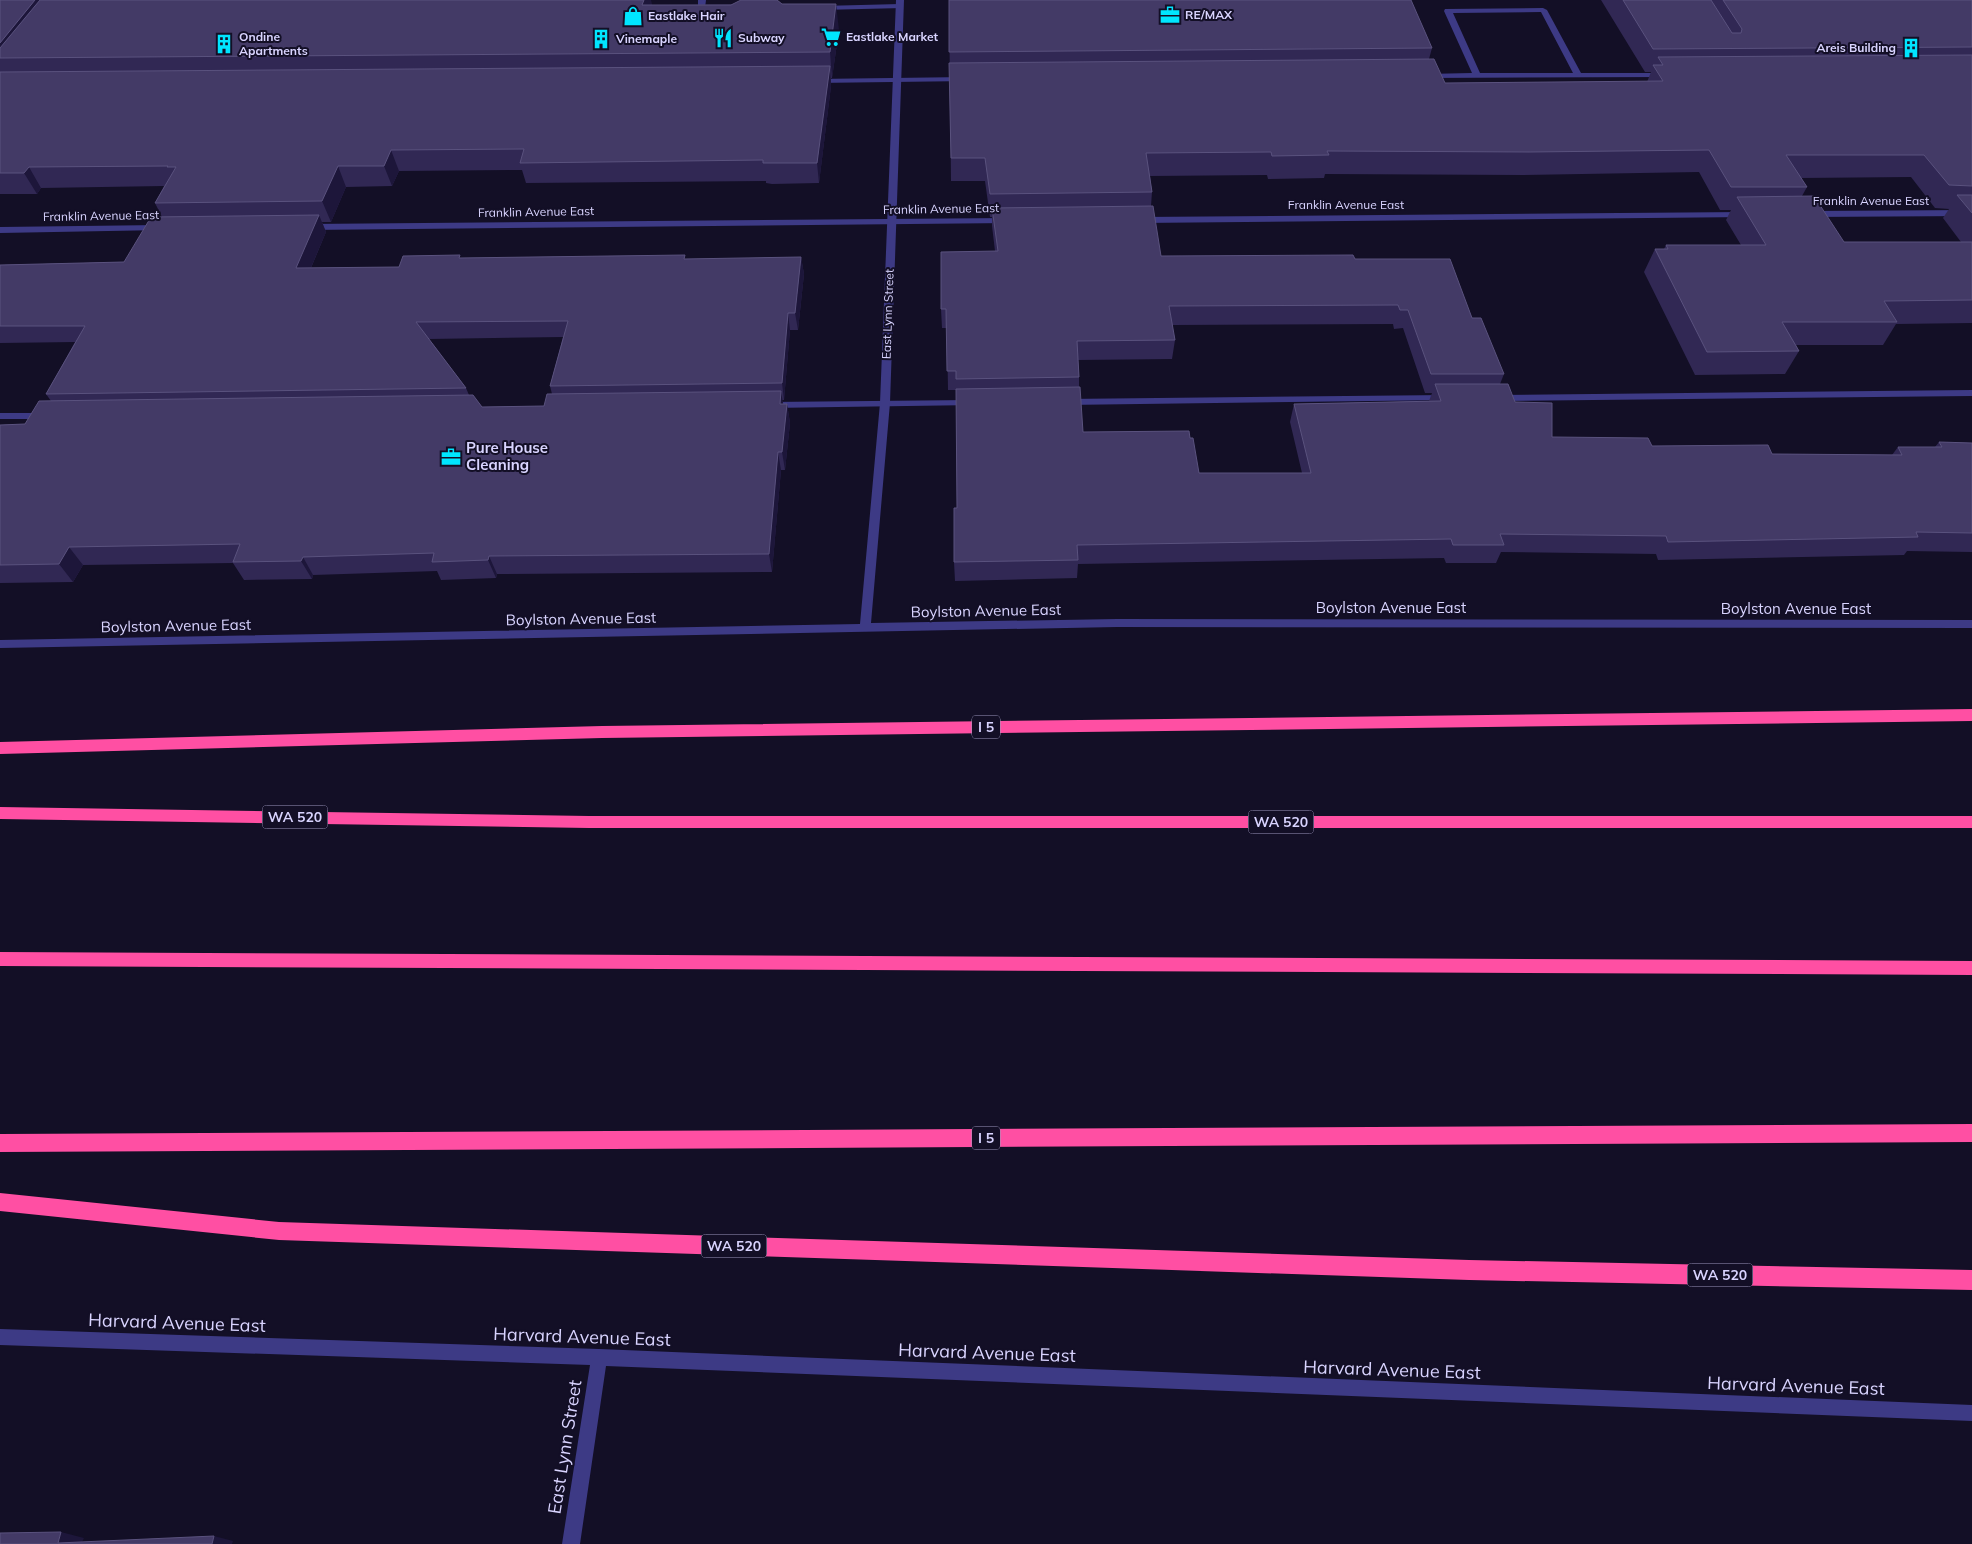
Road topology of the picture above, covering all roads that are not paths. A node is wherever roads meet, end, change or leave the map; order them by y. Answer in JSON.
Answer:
{"nodes":[{"id":1,"x":702,"y":0,"type":"edge"},
{"id":2,"x":900,"y":3,"type":"edge"},
{"id":3,"x":814,"y":8,"type":"edge"},
{"id":4,"x":719,"y":10,"type":"edge"},
{"id":5,"x":1676,"y":74,"type":"edge"},
{"id":6,"x":1578,"y":75,"type":"junction"},
{"id":7,"x":1418,"y":76,"type":"edge"},
{"id":8,"x":1477,"y":76,"type":"junction"},
{"id":9,"x":973,"y":79,"type":"edge"},
{"id":10,"x":899,"y":80,"type":"junction"},
{"id":11,"x":806,"y":81,"type":"edge"},
{"id":12,"x":1972,"y":213,"type":"edge"},
{"id":13,"x":1752,"y":214,"type":"edge"},
{"id":14,"x":1802,"y":214,"type":"edge"},
{"id":15,"x":1134,"y":220,"type":"edge"},
{"id":16,"x":1014,"y":221,"type":"edge"},
{"id":17,"x":891,"y":222,"type":"junction"},
{"id":18,"x":296,"y":227,"type":"edge"},
{"id":19,"x":168,"y":228,"type":"edge"},
{"id":20,"x":0,"y":230,"type":"edge"},
{"id":21,"x":1972,"y":393,"type":"edge"},
{"id":22,"x":1454,"y":398,"type":"edge"},
{"id":23,"x":1484,"y":398,"type":"edge"},
{"id":24,"x":986,"y":402,"type":"edge"},
{"id":25,"x":1056,"y":402,"type":"edge"},
{"id":26,"x":885,"y":403,"type":"junction"},
{"id":27,"x":758,"y":405,"type":"edge"},
{"id":28,"x":0,"y":416,"type":"edge"},
{"id":29,"x":60,"y":416,"type":"edge"},
{"id":30,"x":1972,"y":624,"type":"edge"},
{"id":31,"x":865,"y":628,"type":"junction"},
{"id":32,"x":0,"y":644,"type":"edge"},
{"id":33,"x":1972,"y":715,"type":"edge"},
{"id":34,"x":0,"y":748,"type":"edge"},
{"id":35,"x":0,"y":813,"type":"edge"},
{"id":36,"x":1972,"y":822,"type":"edge"},
{"id":37,"x":0,"y":959,"type":"edge"},
{"id":38,"x":1972,"y":968,"type":"edge"},
{"id":39,"x":1972,"y":1133,"type":"edge"},
{"id":40,"x":0,"y":1144,"type":"edge"},
{"id":41,"x":0,"y":1202,"type":"edge"},
{"id":42,"x":1972,"y":1280,"type":"edge"},
{"id":43,"x":0,"y":1337,"type":"edge"},
{"id":44,"x":599,"y":1357,"type":"junction"},
{"id":45,"x":1972,"y":1414,"type":"edge"},
{"id":46,"x":570,"y":1544,"type":"edge"}],
"edges":[{"from":1,"to":4,"type":"street"},
{"from":2,"to":3,"type":"street"},
{"from":2,"to":10,"type":"street","name":"East Lynn Street"},
{"from":5,"to":6,"type":"street"},
{"from":6,"to":8,"type":"street"},
{"from":6,"to":8,"type":"street"},
{"from":7,"to":8,"type":"street"},
{"from":9,"to":10,"type":"street"},
{"from":10,"to":11,"type":"street"},
{"from":10,"to":17,"type":"street","name":"East Lynn Street"},
{"from":12,"to":14,"type":"street","name":"Franklin Avenue East"},
{"from":13,"to":15,"type":"street","name":"Franklin Avenue East"},
{"from":16,"to":17,"type":"street","name":"Franklin Avenue East"},
{"from":17,"to":18,"type":"street","name":"Franklin Avenue East"},
{"from":17,"to":26,"type":"street","name":"East Lynn Street"},
{"from":19,"to":20,"type":"street","name":"Franklin Avenue East"},
{"from":21,"to":23,"type":"street"},
{"from":22,"to":25,"type":"street"},
{"from":24,"to":26,"type":"street"},
{"from":26,"to":27,"type":"street"},
{"from":26,"to":31,"type":"street","name":"East Lynn Street"},
{"from":28,"to":29,"type":"street"},
{"from":30,"to":31,"type":"street","name":"Boylston Avenue East"},
{"from":31,"to":32,"type":"street","name":"Boylston Avenue East"},
{"from":33,"to":34,"type":"highway","number":"I 5"},
{"from":35,"to":36,"type":"highway","number":"WA 520"},
{"from":37,"to":38,"type":"highway"},
{"from":39,"to":40,"type":"highway","number":"I 5"},
{"from":41,"to":42,"type":"highway","number":"WA 520"},
{"from":43,"to":44,"type":"street","name":"Harvard Avenue East"},
{"from":44,"to":45,"type":"street","name":"Harvard Avenue East"},
{"from":44,"to":46,"type":"street","name":"East Lynn Street"}]}
